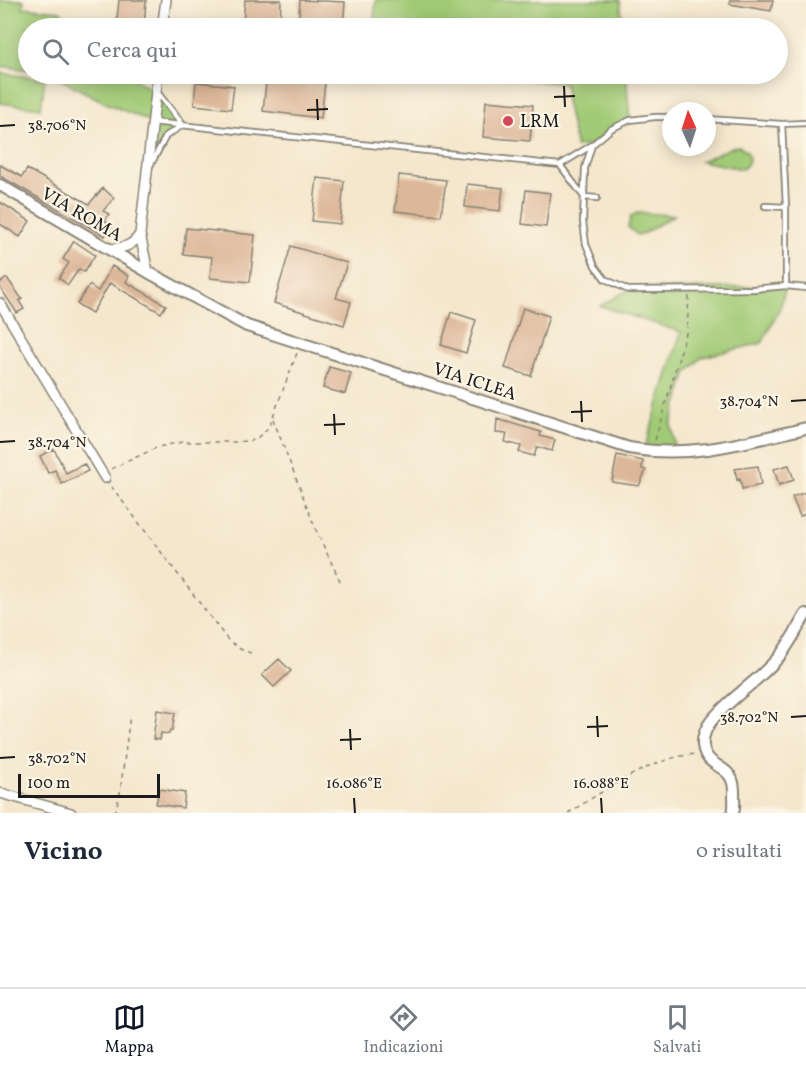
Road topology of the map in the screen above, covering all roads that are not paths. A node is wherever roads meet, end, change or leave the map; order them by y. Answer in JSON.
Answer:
{"nodes":[{"id":1,"x":165,"y":0,"type":"edge"},
{"id":2,"x":163,"y":18,"type":"edge"},
{"id":3,"x":157,"y":84,"type":"edge"},
{"id":4,"x":156,"y":89,"type":"junction"},
{"id":5,"x":662,"y":117,"type":"edge"},
{"id":6,"x":716,"y":120,"type":"edge"},
{"id":7,"x":152,"y":122,"type":"junction"},
{"id":8,"x":806,"y":123,"type":"edge"},
{"id":9,"x":782,"y":124,"type":"junction"},
{"id":10,"x":183,"y":125,"type":"junction"},
{"id":11,"x":592,"y":145,"type":"junction"},
{"id":12,"x":560,"y":165,"type":"junction"},
{"id":13,"x":147,"y":171,"type":"junction"},
{"id":14,"x":0,"y":185,"type":"edge"},
{"id":15,"x":584,"y":197,"type":"junction"},
{"id":16,"x":597,"y":198,"type":"dead end"},
{"id":17,"x":765,"y":207,"type":"dead end"},
{"id":18,"x":786,"y":207,"type":"junction"},
{"id":19,"x":140,"y":234,"type":"junction"},
{"id":20,"x":128,"y":246,"type":"junction"},
{"id":21,"x":108,"y":249,"type":"junction"},
{"id":22,"x":143,"y":249,"type":"junction"},
{"id":23,"x":127,"y":259,"type":"junction"},
{"id":24,"x":148,"y":272,"type":"junction"},
{"id":25,"x":786,"y":286,"type":"junction"},
{"id":26,"x":806,"y":288,"type":"edge"},
{"id":27,"x":0,"y":303,"type":"edge"},
{"id":28,"x":806,"y":428,"type":"edge"},
{"id":29,"x":104,"y":476,"type":"road end"},
{"id":30,"x":806,"y":614,"type":"edge"},
{"id":31,"x":0,"y":793,"type":"edge"},
{"id":32,"x":71,"y":813,"type":"edge"},
{"id":33,"x":733,"y":813,"type":"edge"}],
"edges":[{"from":1,"to":2,"type":"street"},
{"from":3,"to":4,"type":"street"},
{"from":4,"to":7,"type":"street"},
{"from":4,"to":10,"type":"lane"},
{"from":5,"to":11,"type":"lane"},
{"from":6,"to":9,"type":"lane"},
{"from":7,"to":10,"type":"lane"},
{"from":7,"to":13,"type":"street"},
{"from":8,"to":9,"type":"lane"},
{"from":9,"to":18,"type":"lane"},
{"from":10,"to":12,"type":"lane"},
{"from":10,"to":13,"type":"lane"},
{"from":11,"to":12,"type":"lane"},
{"from":11,"to":15,"type":"lane"},
{"from":12,"to":15,"type":"lane"},
{"from":13,"to":19,"type":"street"},
{"from":14,"to":21,"type":"street","name":"VIA ROMA"},
{"from":15,"to":16,"type":"lane"},
{"from":15,"to":25,"type":"lane"},
{"from":17,"to":18,"type":"lane"},
{"from":18,"to":25,"type":"lane"},
{"from":19,"to":20,"type":"street"},
{"from":19,"to":22,"type":"street"},
{"from":20,"to":21,"type":"street"},
{"from":20,"to":23,"type":"street"},
{"from":21,"to":23,"type":"street","name":"VIA ROMA"},
{"from":22,"to":23,"type":"street"},
{"from":22,"to":24,"type":"street"},
{"from":23,"to":24,"type":"street","name":"VIA ROMA"},
{"from":24,"to":28,"type":"street","name":"VIA ICLEA"},
{"from":25,"to":26,"type":"lane"},
{"from":27,"to":29,"type":"street"},
{"from":30,"to":33,"type":"street"},
{"from":31,"to":32,"type":"street"}]}
